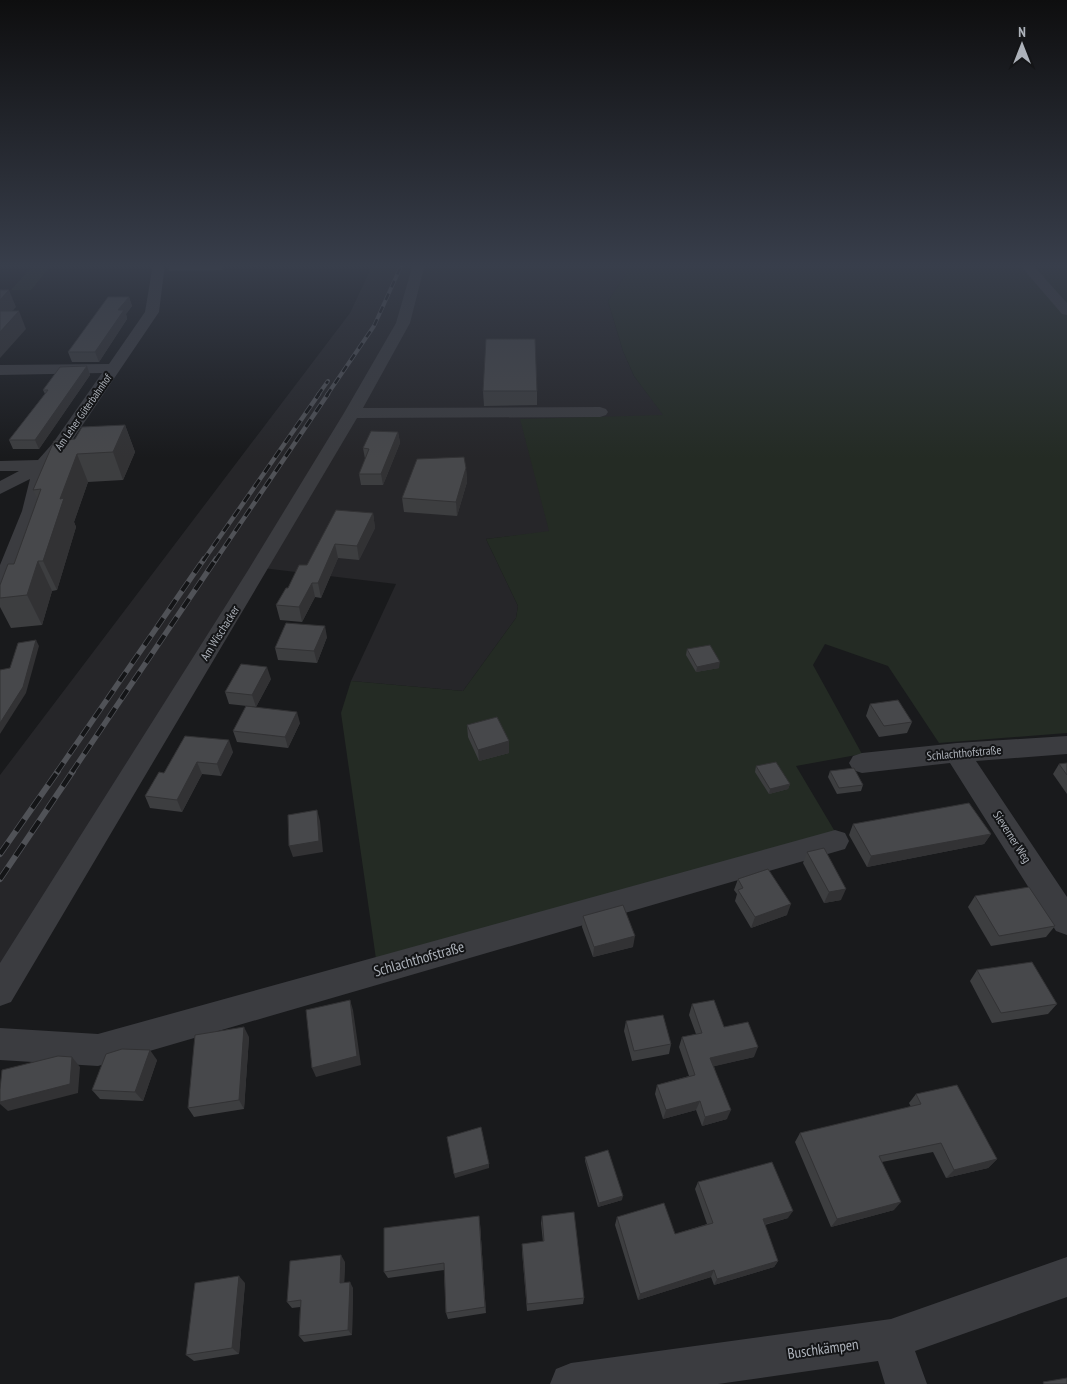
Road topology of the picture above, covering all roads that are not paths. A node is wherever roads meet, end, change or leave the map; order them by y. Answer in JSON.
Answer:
{"nodes":[{"id":1,"x":141,"y":329,"type":"edge"},
{"id":2,"x":400,"y":329,"type":"edge"},
{"id":3,"x":114,"y":368,"type":"junction"},
{"id":4,"x":0,"y":370,"type":"edge"},
{"id":5,"x":600,"y":412,"type":"dead end"},
{"id":6,"x":352,"y":413,"type":"junction"},
{"id":7,"x":43,"y":465,"type":"junction"},
{"id":8,"x":0,"y":466,"type":"edge"},
{"id":9,"x":0,"y":488,"type":"edge"},
{"id":10,"x":0,"y":591,"type":"edge"},
{"id":11,"x":1067,"y":746,"type":"edge"},
{"id":12,"x":957,"y":753,"type":"junction"},
{"id":13,"x":862,"y":764,"type":"dead end"},
{"id":14,"x":835,"y":841,"type":"dead end"},
{"id":15,"x":1067,"y":922,"type":"edge"},
{"id":16,"x":2,"y":986,"type":"edge"},
{"id":17,"x":0,"y":1044,"type":"edge"},
{"id":18,"x":1067,"y":1277,"type":"edge"},
{"id":19,"x":891,"y":1339,"type":"junction"},
{"id":20,"x":571,"y":1384,"type":"edge"},
{"id":21,"x":906,"y":1384,"type":"edge"}],
"edges":[{"from":1,"to":3,"type":"street","name":"Am Leher Güterbahnhof"},
{"from":2,"to":6,"type":"street","name":"Am Wischacker"},
{"from":3,"to":4,"type":"street"},
{"from":3,"to":7,"type":"street","name":"Am Leher Güterbahnhof"},
{"from":5,"to":6,"type":"street"},
{"from":6,"to":16,"type":"street","name":"Am Wischacker"},
{"from":7,"to":8,"type":"street"},
{"from":7,"to":9,"type":"street"},
{"from":7,"to":10,"type":"street","name":"Am Leher Güterbahnhof"},
{"from":11,"to":12,"type":"street","name":"Schlachthofstraße"},
{"from":12,"to":13,"type":"street","name":"Schlachthofstraße"},
{"from":12,"to":15,"type":"street","name":"Sieverner Weg"},
{"from":14,"to":17,"type":"street","name":"Schlachthofstraße"},
{"from":18,"to":19,"type":"street","name":"Buschkämpen"},
{"from":19,"to":20,"type":"street","name":"Buschkämpen"},
{"from":19,"to":21,"type":"street"}]}
